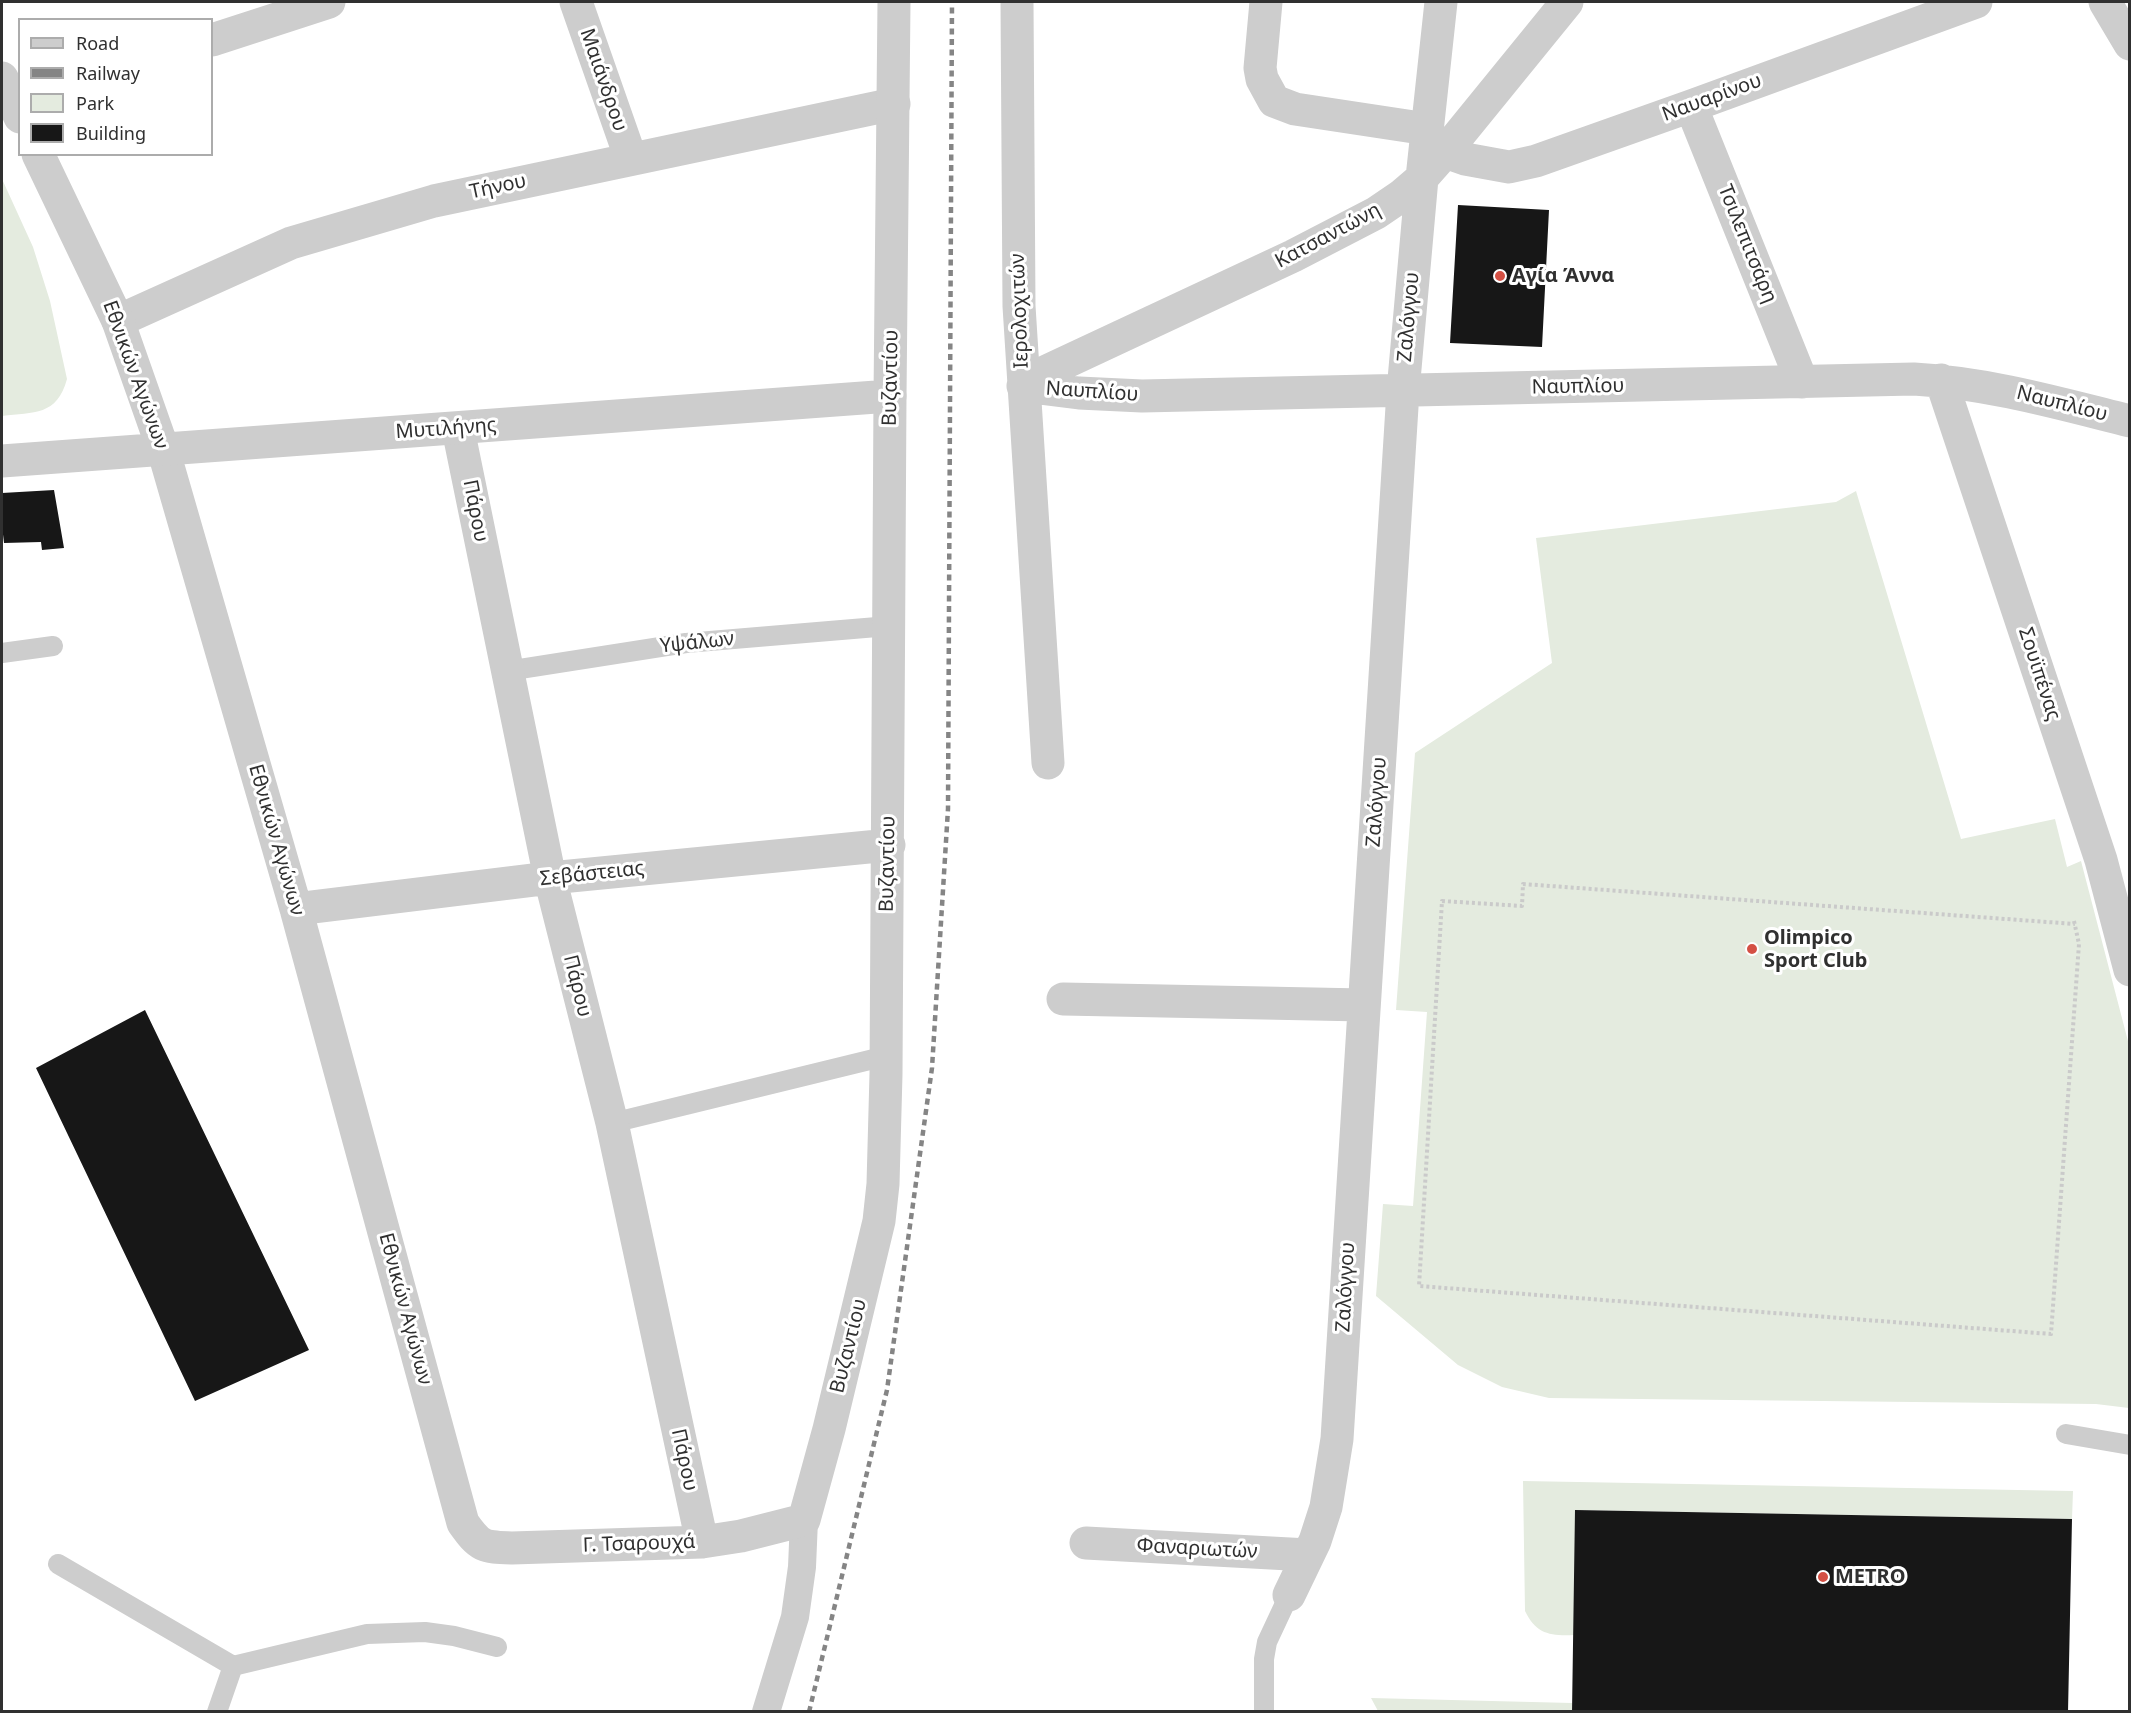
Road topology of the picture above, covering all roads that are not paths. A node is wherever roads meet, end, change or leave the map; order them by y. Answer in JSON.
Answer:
{"nodes":[{"id":1,"x":329,"y":2,"type":"edge"},
{"id":2,"x":576,"y":2,"type":"edge"},
{"id":3,"x":894,"y":2,"type":"edge"},
{"id":4,"x":1017,"y":2,"type":"edge"},
{"id":5,"x":1266,"y":2,"type":"edge"},
{"id":6,"x":1442,"y":2,"type":"edge"},
{"id":7,"x":1567,"y":2,"type":"edge"},
{"id":8,"x":1976,"y":2,"type":"edge"},
{"id":9,"x":2105,"y":2,"type":"edge"},
{"id":10,"x":213,"y":40,"type":"edge"},
{"id":11,"x":2130,"y":44,"type":"edge"},
{"id":12,"x":894,"y":104,"type":"junction"},
{"id":13,"x":1691,"y":106,"type":"junction"},
{"id":14,"x":1436,"y":140,"type":"junction"},
{"id":15,"x":39,"y":156,"type":"edge"},
{"id":16,"x":631,"y":159,"type":"junction"},
{"id":17,"x":1422,"y":178,"type":"junction"},
{"id":18,"x":118,"y":321,"type":"junction"},
{"id":19,"x":1941,"y":380,"type":"junction"},
{"id":20,"x":1802,"y":382,"type":"junction"},
{"id":21,"x":1023,"y":386,"type":"junction"},
{"id":22,"x":1403,"y":392,"type":"junction"},
{"id":23,"x":890,"y":396,"type":"junction"},
{"id":24,"x":2130,"y":421,"type":"edge"},
{"id":25,"x":458,"y":429,"type":"junction"},
{"id":26,"x":163,"y":449,"type":"junction"},
{"id":27,"x":2,"y":460,"type":"edge"},
{"id":28,"x":889,"y":626,"type":"junction"},
{"id":29,"x":53,"y":646,"type":"dead end"},
{"id":30,"x":2,"y":653,"type":"edge"},
{"id":31,"x":507,"y":671,"type":"junction"},
{"id":32,"x":1048,"y":763,"type":"dead end"},
{"id":33,"x":889,"y":845,"type":"junction"},
{"id":34,"x":550,"y":878,"type":"junction"},
{"id":35,"x":2122,"y":907,"type":"edge"},
{"id":36,"x":296,"y":909,"type":"junction"},
{"id":37,"x":2130,"y":970,"type":"edge"},
{"id":38,"x":1064,"y":999,"type":"dead end"},
{"id":39,"x":1364,"y":1005,"type":"junction"},
{"id":40,"x":886,"y":1056,"type":"junction"},
{"id":41,"x":612,"y":1123,"type":"junction"},
{"id":42,"x":2066,"y":1434,"type":"dead end"},
{"id":43,"x":2130,"y":1445,"type":"edge"},
{"id":44,"x":804,"y":1520,"type":"junction"},
{"id":45,"x":474,"y":1539,"type":"joint"},
{"id":46,"x":702,"y":1542,"type":"junction"},
{"id":47,"x":1086,"y":1543,"type":"dead end"},
{"id":48,"x":1308,"y":1555,"type":"junction"},
{"id":49,"x":58,"y":1564,"type":"dead end"},
{"id":50,"x":1289,"y":1596,"type":"joint"},
{"id":51,"x":497,"y":1647,"type":"dead end"},
{"id":52,"x":233,"y":1666,"type":"junction"},
{"id":53,"x":217,"y":1712,"type":"edge"},
{"id":54,"x":766,"y":1712,"type":"edge"},
{"id":55,"x":1264,"y":1712,"type":"edge"}],
"edges":[{"from":1,"to":10,"type":"street"},
{"from":2,"to":16,"type":"street","name":"Μαιάνδρου"},
{"from":3,"to":12,"type":"street","name":"Βυζαντίου"},
{"from":4,"to":21,"type":"street","name":"Ιερολοχιτών"},
{"from":5,"to":14,"type":"street","name":"Ναυαρίνου"},
{"from":6,"to":14,"type":"street","name":"Ζαλόγγου"},
{"from":7,"to":14,"type":"street"},
{"from":8,"to":13,"type":"street","name":"Ναυαρίνου"},
{"from":9,"to":11,"type":"street"},
{"from":12,"to":16,"type":"street","name":"Τήνου"},
{"from":12,"to":23,"type":"street","name":"Βυζαντίου"},
{"from":13,"to":14,"type":"street","name":"Ναυαρίνου"},
{"from":13,"to":20,"type":"street","name":"Τσιλεπιτσάρη"},
{"from":14,"to":17,"type":"street","name":"Ζαλόγγου"},
{"from":15,"to":18,"type":"street","name":"Εθνικών Αγώνων"},
{"from":16,"to":18,"type":"street","name":"Τήνου"},
{"from":17,"to":21,"type":"street","name":"Κατσαντώνη"},
{"from":17,"to":22,"type":"street","name":"Ζαλόγγου"},
{"from":18,"to":26,"type":"street","name":"Εθνικών Αγώνων"},
{"from":19,"to":20,"type":"street","name":"Ναυπλίου"},
{"from":19,"to":24,"type":"street","name":"Ναυπλίου"},
{"from":19,"to":35,"type":"street","name":"Σουϊπένας"},
{"from":20,"to":22,"type":"street","name":"Ναυπλίου"},
{"from":21,"to":22,"type":"street","name":"Ναυπλίου"},
{"from":21,"to":32,"type":"street","name":"Ιερολοχιτών"},
{"from":22,"to":39,"type":"street","name":"Ζαλόγγου"},
{"from":23,"to":25,"type":"street","name":"Μυτιλήνης"},
{"from":23,"to":28,"type":"street","name":"Βυζαντίου"},
{"from":25,"to":26,"type":"street","name":"Μυτιλήνης"},
{"from":25,"to":31,"type":"street","name":"Πάρου"},
{"from":26,"to":27,"type":"street","name":"Μυτιλήνης"},
{"from":26,"to":36,"type":"street","name":"Εθνικών Αγώνων"},
{"from":28,"to":31,"type":"lane","name":"Υψάλων"},
{"from":28,"to":33,"type":"street","name":"Βυζαντίου"},
{"from":29,"to":30,"type":"lane"},
{"from":31,"to":34,"type":"street","name":"Πάρου"},
{"from":33,"to":34,"type":"street","name":"Σεβάστειας"},
{"from":33,"to":40,"type":"street","name":"Βυζαντίου"},
{"from":34,"to":36,"type":"street","name":"Σεβάστειας"},
{"from":34,"to":41,"type":"street","name":"Πάρου"},
{"from":35,"to":37,"type":"street","name":"Σουϊπένας"},
{"from":36,"to":45,"type":"street","name":"Εθνικών Αγώνων"},
{"from":38,"to":39,"type":"street"},
{"from":39,"to":48,"type":"street","name":"Ζαλόγγου"},
{"from":40,"to":41,"type":"lane"},
{"from":40,"to":44,"type":"street","name":"Βυζαντίου"},
{"from":41,"to":46,"type":"street","name":"Πάρου"},
{"from":42,"to":43,"type":"lane"},
{"from":44,"to":46,"type":"street","name":"Γ. Τσαρουχά"},
{"from":44,"to":54,"type":"street","name":"Βυζαντίου"},
{"from":45,"to":46,"type":"street","name":"Γ. Τσαρουχά"},
{"from":47,"to":48,"type":"street","name":"Φαναριωτών"},
{"from":48,"to":50,"type":"street","name":"Ζαλόγγου"},
{"from":49,"to":52,"type":"lane"},
{"from":50,"to":55,"type":"lane"},
{"from":51,"to":52,"type":"lane"},
{"from":52,"to":53,"type":"lane"}]}
